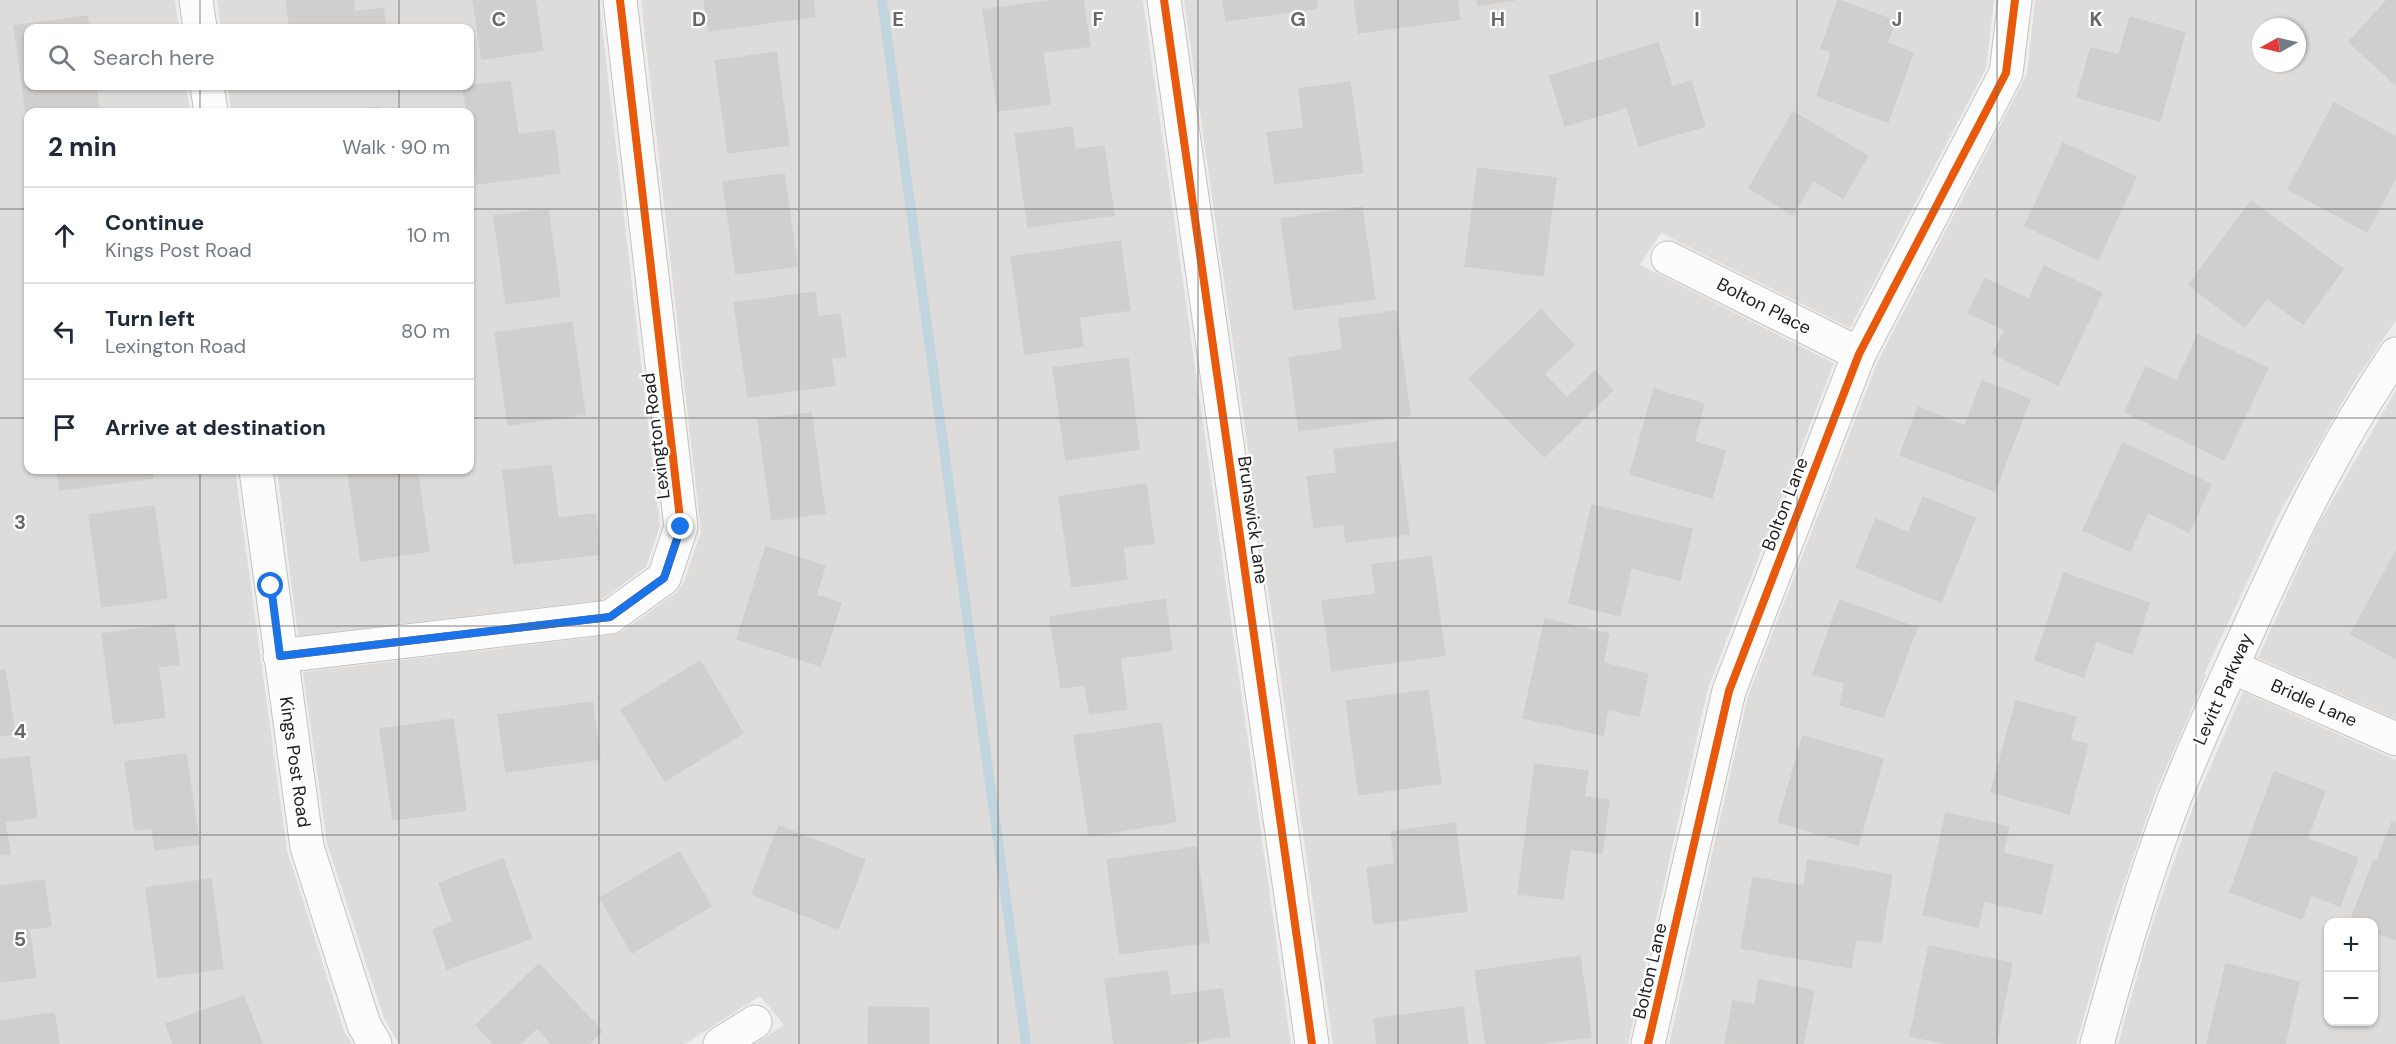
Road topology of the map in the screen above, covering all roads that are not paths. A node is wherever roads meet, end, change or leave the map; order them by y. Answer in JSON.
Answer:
{"nodes":[{"id":1,"x":196,"y":0,"type":"edge"},
{"id":2,"x":620,"y":0,"type":"edge"},
{"id":3,"x":1164,"y":0,"type":"edge"},
{"id":4,"x":2015,"y":0,"type":"edge"},
{"id":5,"x":199,"y":24,"type":"edge"},
{"id":6,"x":208,"y":90,"type":"edge"},
{"id":7,"x":210,"y":108,"type":"edge"},
{"id":8,"x":1668,"y":258,"type":"dead end"},
{"id":9,"x":1859,"y":354,"type":"junction"},
{"id":10,"x":2396,"y":354,"type":"edge"},
{"id":11,"x":257,"y":474,"type":"edge"},
{"id":12,"x":280,"y":656,"type":"junction"},
{"id":13,"x":2232,"y":667,"type":"junction"},
{"id":14,"x":2396,"y":739,"type":"edge"},
{"id":15,"x":755,"y":1022,"type":"dead end"},
{"id":16,"x":375,"y":1044,"type":"edge"},
{"id":17,"x":720,"y":1044,"type":"edge"},
{"id":18,"x":1312,"y":1044,"type":"edge"},
{"id":19,"x":1648,"y":1044,"type":"edge"},
{"id":20,"x":2097,"y":1044,"type":"edge"}],
"edges":[{"from":1,"to":5,"type":"street"},
{"from":2,"to":12,"type":"street","name":"Lexington Road"},
{"from":3,"to":18,"type":"street","name":"Brunswick Lane"},
{"from":4,"to":9,"type":"street","name":"Bolton Lane"},
{"from":6,"to":7,"type":"street"},
{"from":8,"to":9,"type":"street","name":"Bolton Place"},
{"from":9,"to":19,"type":"street","name":"Bolton Lane"},
{"from":10,"to":13,"type":"street","name":"Levitt Parkway"},
{"from":11,"to":12,"type":"street","name":"Kings Post Road"},
{"from":12,"to":16,"type":"street","name":"Kings Post Road"},
{"from":13,"to":14,"type":"street","name":"Bridle Lane"},
{"from":13,"to":20,"type":"street","name":"Levitt Parkway"},
{"from":15,"to":17,"type":"street"}]}
